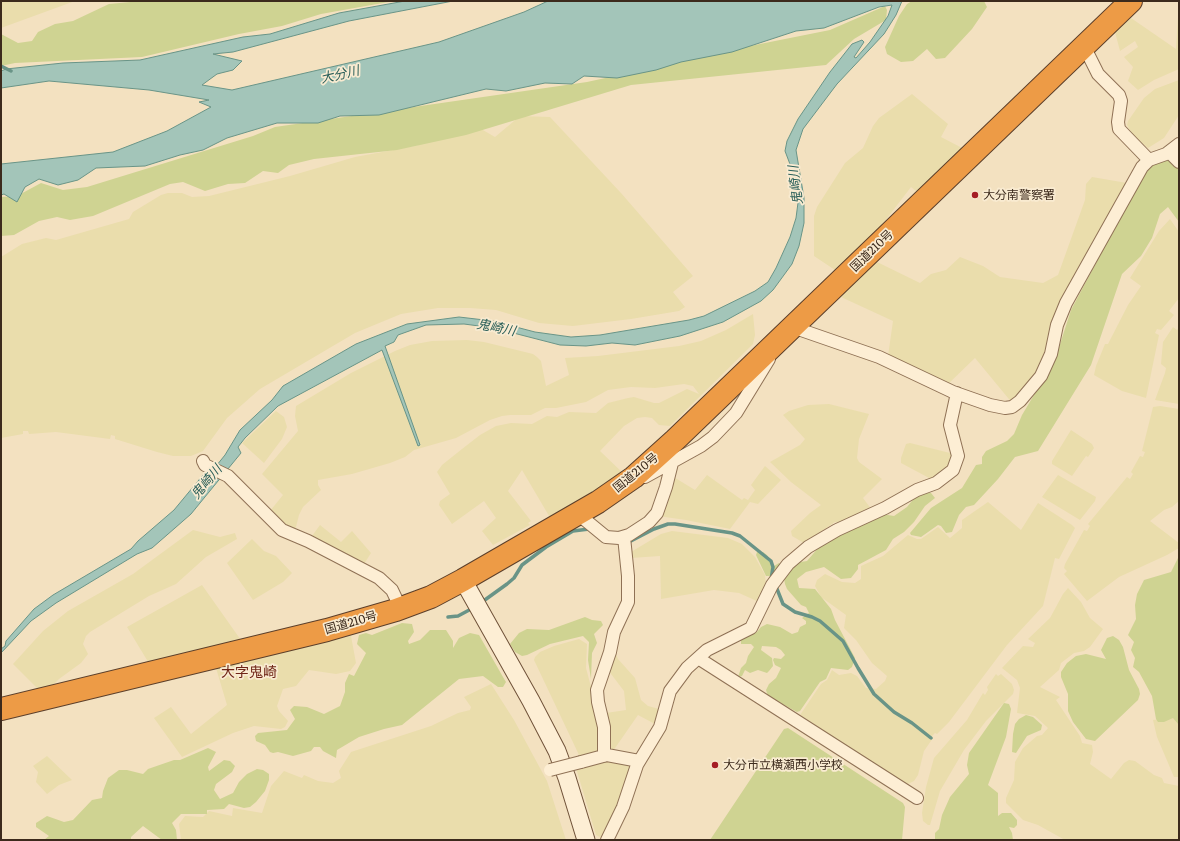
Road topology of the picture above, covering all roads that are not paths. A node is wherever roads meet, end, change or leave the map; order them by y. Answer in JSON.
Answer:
{"nodes":[{"id":1,"x":1131,"y":1,"type":"edge"},
{"id":2,"x":1084,"y":46,"type":"junction"},
{"id":3,"x":1179,"y":144,"type":"edge"},
{"id":4,"x":1169,"y":152,"type":"junction"},
{"id":5,"x":1149,"y":160,"type":"junction"},
{"id":6,"x":1179,"y":162,"type":"edge"},
{"id":7,"x":788,"y":331,"type":"junction"},
{"id":8,"x":957,"y":393,"type":"junction"},
{"id":9,"x":204,"y":463,"type":"dead end"},
{"id":10,"x":672,"y":463,"type":"junction"},
{"id":11,"x":598,"y":502,"type":"junction"},
{"id":12,"x":578,"y":514,"type":"junction"},
{"id":13,"x":624,"y":537,"type":"junction"},
{"id":14,"x":464,"y":580,"type":"junction"},
{"id":15,"x":400,"y":609,"type":"junction"},
{"id":16,"x":698,"y":658,"type":"junction"},
{"id":17,"x":1,"y":708,"type":"edge"},
{"id":18,"x":604,"y":756,"type":"junction"},
{"id":19,"x":640,"y":761,"type":"junction"},
{"id":20,"x":550,"y":770,"type":"dead end"},
{"id":21,"x":917,"y":798,"type":"dead end"},
{"id":22,"x":586,"y":840,"type":"edge"},
{"id":23,"x":607,"y":840,"type":"edge"}],
"edges":[{"from":1,"to":2,"type":"highway","name":"国道210号"},
{"from":2,"to":5,"type":"street"},
{"from":2,"to":7,"type":"highway","name":"国道210号"},
{"from":3,"to":4,"type":"street"},
{"from":4,"to":5,"type":"street"},
{"from":4,"to":6,"type":"street"},
{"from":5,"to":8,"type":"street"},
{"from":7,"to":8,"type":"street"},
{"from":7,"to":10,"type":"street"},
{"from":7,"to":11,"type":"highway","name":"国道210号"},
{"from":8,"to":16,"type":"street"},
{"from":9,"to":15,"type":"street"},
{"from":10,"to":11,"type":"street"},
{"from":10,"to":13,"type":"street"},
{"from":11,"to":12,"type":"highway","name":"国道210号"},
{"from":12,"to":13,"type":"street"},
{"from":12,"to":14,"type":"highway","name":"国道210号"},
{"from":13,"to":18,"type":"street"},
{"from":14,"to":15,"type":"highway","name":"国道210号"},
{"from":14,"to":22,"type":"street"},
{"from":15,"to":17,"type":"highway","name":"国道210号"},
{"from":16,"to":19,"type":"street"},
{"from":16,"to":21,"type":"street"},
{"from":18,"to":19,"type":"street"},
{"from":18,"to":20,"type":"street","bridge":true},
{"from":19,"to":23,"type":"street"}]}
